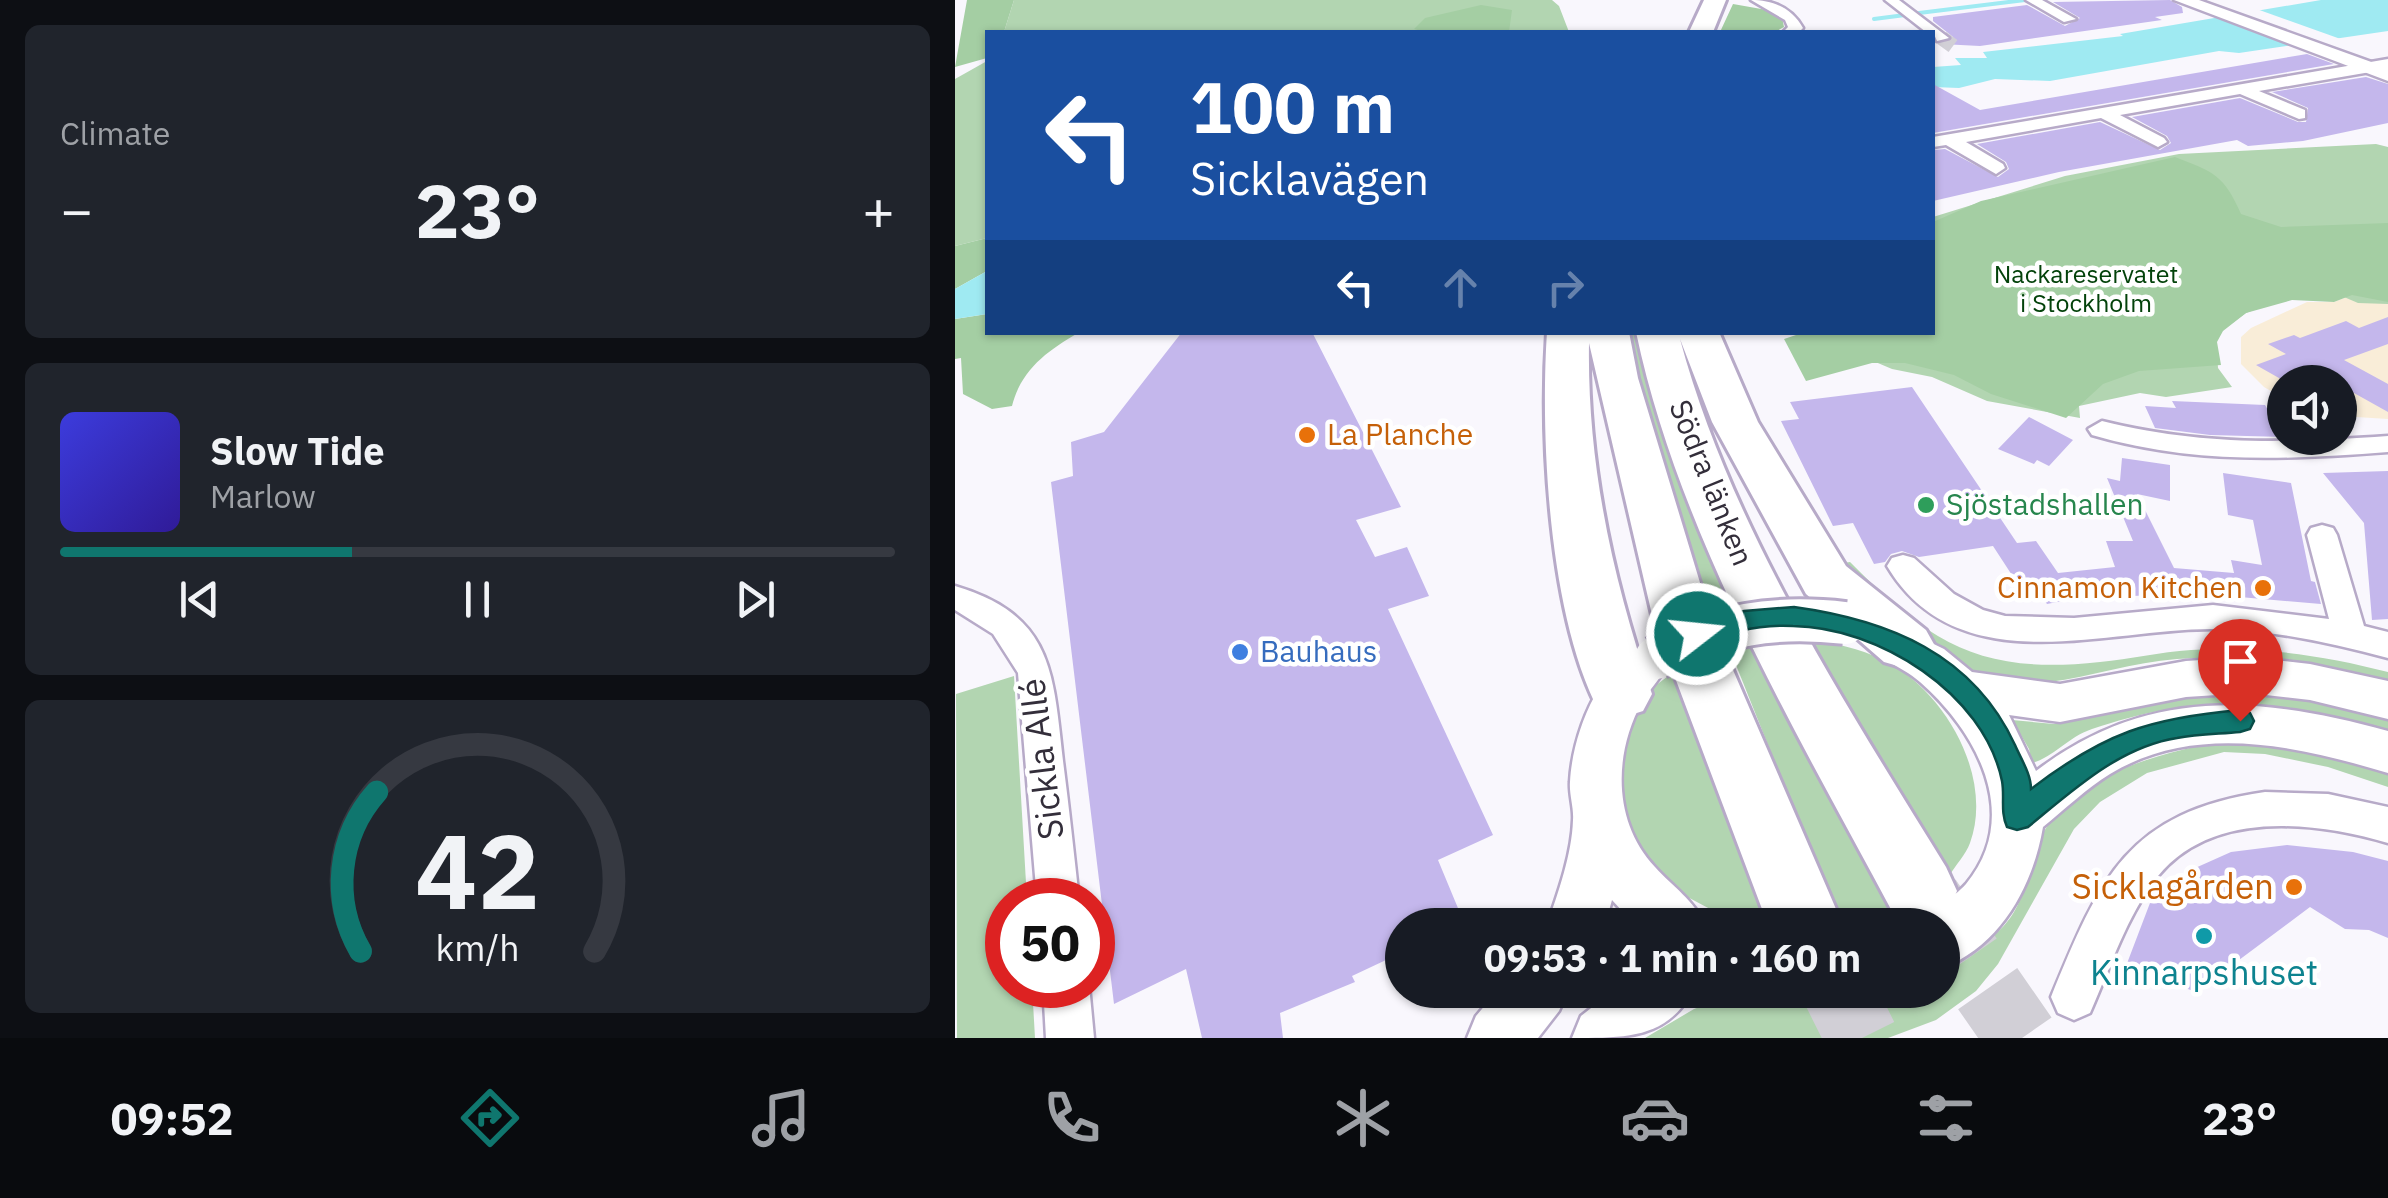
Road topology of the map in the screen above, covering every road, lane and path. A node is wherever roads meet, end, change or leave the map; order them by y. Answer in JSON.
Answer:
{"nodes":[{"id":1,"x":1757,"y":0,"type":"edge"},
{"id":2,"x":1891,"y":0,"type":"edge"},
{"id":3,"x":2032,"y":0,"type":"edge"},
{"id":4,"x":2183,"y":0,"type":"edge"},
{"id":5,"x":1715,"y":3,"type":"edge"},
{"id":6,"x":2219,"y":5,"type":"edge"},
{"id":7,"x":2069,"y":18,"type":"dead end"},
{"id":8,"x":1702,"y":30,"type":"edge"},
{"id":9,"x":1793,"y":30,"type":"edge"},
{"id":10,"x":1926,"y":30,"type":"edge"},
{"id":11,"x":2381,"y":64,"type":"edge"},
{"id":12,"x":2388,"y":75,"type":"edge"},
{"id":13,"x":2241,"y":89,"type":"junction"},
{"id":14,"x":2102,"y":112,"type":"junction"},
{"id":15,"x":2299,"y":114,"type":"dead end"},
{"id":16,"x":1941,"y":140,"type":"edge"},
{"id":17,"x":2158,"y":142,"type":"dead end"},
{"id":18,"x":1996,"y":168,"type":"dead end"},
{"id":19,"x":1568,"y":335,"type":"edge"},
{"id":20,"x":1609,"y":335,"type":"edge"},
{"id":21,"x":1658,"y":335,"type":"edge"},
{"id":22,"x":1699,"y":335,"type":"edge"},
{"id":23,"x":2102,"y":429,"type":"dead end"},
{"id":24,"x":2388,"y":444,"type":"edge"},
{"id":25,"x":2322,"y":535,"type":"dead end"},
{"id":26,"x":1903,"y":566,"type":"dead end"},
{"id":27,"x":955,"y":598,"type":"edge"},
{"id":28,"x":2350,"y":635,"type":"junction"},
{"id":29,"x":2388,"y":645,"type":"edge"},
{"id":30,"x":1905,"y":646,"type":"junction"},
{"id":31,"x":1638,"y":676,"type":"junction"},
{"id":32,"x":1965,"y":690,"type":"junction"},
{"id":33,"x":2388,"y":700,"type":"edge"},
{"id":34,"x":2388,"y":752,"type":"edge"},
{"id":35,"x":2017,"y":817,"type":"junction"},
{"id":36,"x":1599,"y":826,"type":"junction"},
{"id":37,"x":2388,"y":826,"type":"edge"},
{"id":38,"x":1056,"y":878,"type":"edge"},
{"id":39,"x":1581,"y":908,"type":"edge"},
{"id":40,"x":1659,"y":908,"type":"edge"},
{"id":41,"x":1799,"y":908,"type":"edge"},
{"id":42,"x":1927,"y":908,"type":"tunnel mouth"},
{"id":43,"x":1960,"y":909,"type":"edge"},
{"id":44,"x":2074,"y":997,"type":"dead end"},
{"id":45,"x":1067,"y":1008,"type":"edge"},
{"id":46,"x":1523,"y":1008,"type":"edge"},
{"id":47,"x":1640,"y":1008,"type":"edge"},
{"id":48,"x":1070,"y":1038,"type":"edge"},
{"id":49,"x":1498,"y":1038,"type":"edge"},
{"id":50,"x":1603,"y":1038,"type":"edge"}],
"edges":[{"from":1,"to":9,"type":"street"},
{"from":2,"to":10,"type":"street"},
{"from":3,"to":7,"type":"street"},
{"from":4,"to":6,"type":"main road"},
{"from":5,"to":8,"type":"highway"},
{"from":6,"to":11,"type":"main road"},
{"from":6,"to":11,"type":"main road"},
{"from":11,"to":12,"type":"main road"},
{"from":11,"to":13,"type":"street"},
{"from":13,"to":14,"type":"street"},
{"from":13,"to":15,"type":"street"},
{"from":14,"to":16,"type":"street"},
{"from":14,"to":17,"type":"street"},
{"from":16,"to":18,"type":"street"},
{"from":19,"to":31,"type":"highway"},
{"from":20,"to":41,"type":"highway","name":"Södra länken"},
{"from":21,"to":42,"type":"highway","name":"Södra länken"},
{"from":22,"to":30,"type":"highway"},
{"from":23,"to":24,"type":"street"},
{"from":25,"to":28,"type":"street"},
{"from":26,"to":28,"type":"street"},
{"from":27,"to":38,"type":"street","name":"Sickla Allé"},
{"from":28,"to":29,"type":"street"},
{"from":30,"to":31,"type":"main road","bridge":true},
{"from":30,"to":32,"type":"main road"},
{"from":31,"to":36,"type":"main road"},
{"from":32,"to":33,"type":"main road"},
{"from":32,"to":35,"type":"main road"},
{"from":34,"to":35,"type":"main road"},
{"from":35,"to":43,"type":"main road"},
{"from":36,"to":39,"type":"main road"},
{"from":36,"to":40,"type":"main road"},
{"from":37,"to":44,"type":"street"},
{"from":45,"to":48,"type":"street"},
{"from":46,"to":49,"type":"main road"},
{"from":47,"to":50,"type":"main road"}]}
